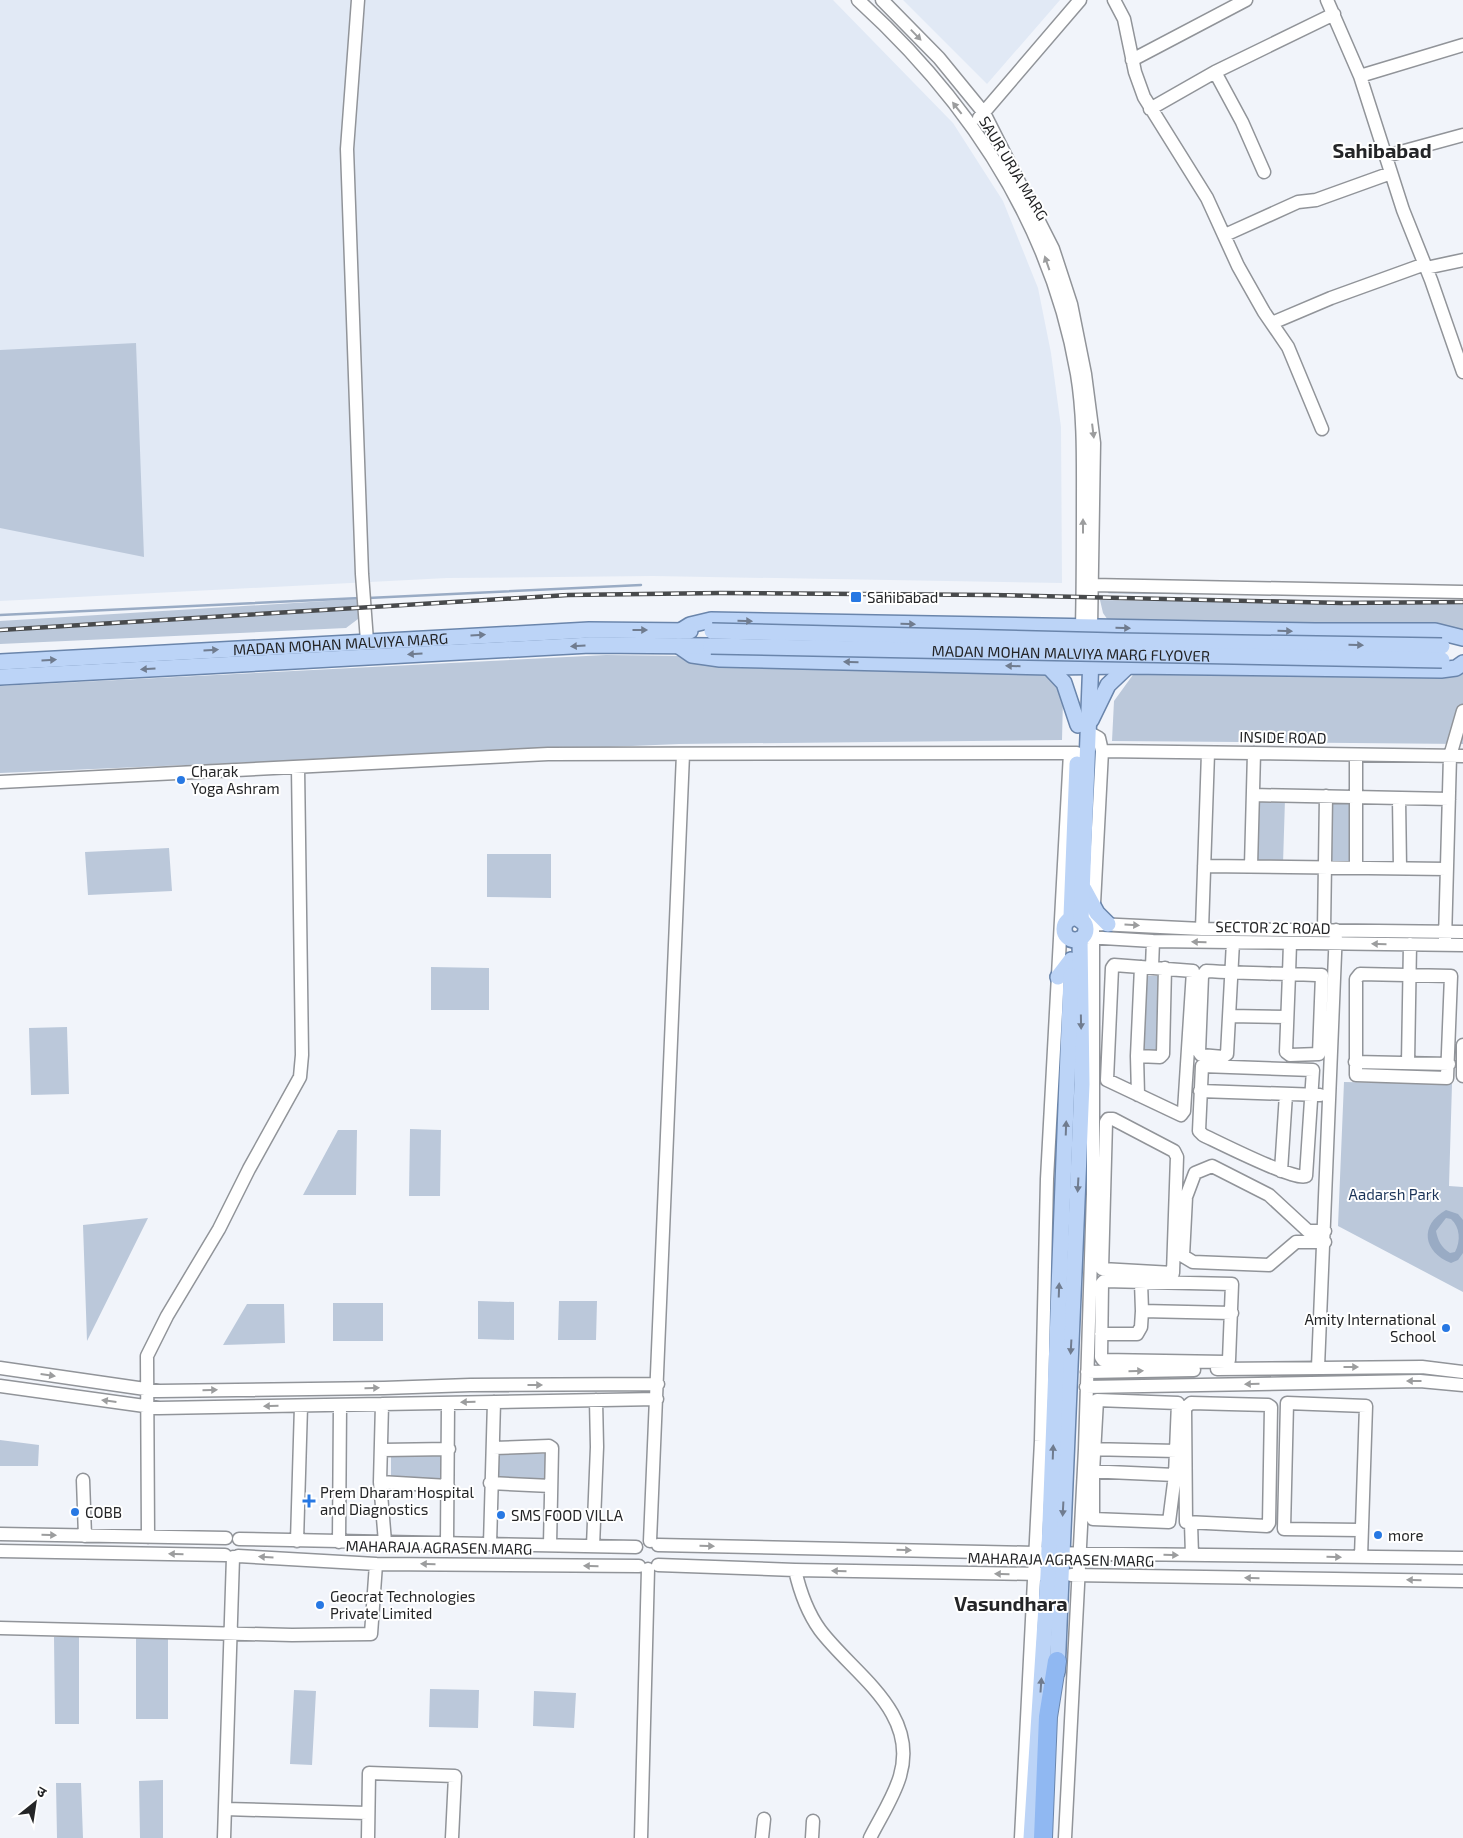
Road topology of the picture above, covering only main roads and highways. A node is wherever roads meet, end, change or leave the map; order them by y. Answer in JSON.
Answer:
{"nodes":[{"id":1,"x":1086,"y":627,"type":"junction"},
{"id":2,"x":682,"y":630,"type":"junction"},
{"id":3,"x":1463,"y":638,"type":"edge"},
{"id":4,"x":712,"y":639,"type":"junction"},
{"id":5,"x":679,"y":646,"type":"junction"},
{"id":6,"x":1463,"y":646,"type":"edge"},
{"id":7,"x":1442,"y":653,"type":"junction"},
{"id":8,"x":0,"y":662,"type":"edge"},
{"id":9,"x":1463,"y":662,"type":"edge"},
{"id":10,"x":1128,"y":666,"type":"junction"},
{"id":11,"x":1049,"y":667,"type":"junction"},
{"id":12,"x":1085,"y":667,"type":"junction"},
{"id":13,"x":0,"y":677,"type":"edge"},
{"id":14,"x":1085,"y":728,"type":"junction"},
{"id":15,"x":1086,"y":927,"type":"junction"},
{"id":16,"x":1071,"y":960,"type":"junction"},
{"id":17,"x":1058,"y":977,"type":"road end"},
{"id":18,"x":1048,"y":1553,"type":"junction"},
{"id":19,"x":1047,"y":1575,"type":"junction"},
{"id":20,"x":1057,"y":1661,"type":"junction"},
{"id":21,"x":1031,"y":1838,"type":"edge"},
{"id":22,"x":1043,"y":1838,"type":"edge"},
{"id":23,"x":1051,"y":1838,"type":"edge"}],
"edges":[{"from":2,"to":1,"type":"main road","one_way":true},
{"from":1,"to":3,"type":"main road","one_way":true},
{"from":1,"to":12,"type":"main road"},
{"from":2,"to":4,"type":"main road","name":"MADAN MOHAN MALVIYA MARG FLYOVER"},
{"from":8,"to":2,"type":"main road","name":"MADAN MOHAN MALVIYA MARG","one_way":true},
{"from":4,"to":5,"type":"main road","name":"MADAN MOHAN MALVIYA MARG FLYOVER"},
{"from":4,"to":7,"type":"main road","name":"MADAN MOHAN MALVIYA MARG FLYOVER","bridge":true},
{"from":11,"to":5,"type":"main road","one_way":true},
{"from":5,"to":13,"type":"main road","name":"MADAN MOHAN MALVIYA MARG","one_way":true},
{"from":6,"to":7,"type":"main road","name":"MADAN MOHAN MALVIYA MARG FLYOVER"},
{"from":7,"to":9,"type":"main road","name":"MADAN MOHAN MALVIYA MARG FLYOVER"},
{"from":9,"to":10,"type":"main road"},
{"from":10,"to":12,"type":"main road"},
{"from":10,"to":14,"type":"main road"},
{"from":11,"to":12,"type":"main road"},
{"from":11,"to":14,"type":"main road"},
{"from":12,"to":14,"type":"main road"},
{"from":14,"to":15,"type":"main road"},
{"from":14,"to":15,"type":"main road"},
{"from":15,"to":16,"type":"main road"},
{"from":15,"to":18,"type":"main road","one_way":true},
{"from":16,"to":17,"type":"main road"},
{"from":18,"to":16,"type":"main road","one_way":true},
{"from":18,"to":19,"type":"main road"},
{"from":19,"to":20,"type":"main road"},
{"from":21,"to":19,"type":"main road","one_way":true},
{"from":20,"to":22,"type":"highway"},
{"from":20,"to":23,"type":"main road"}]}
